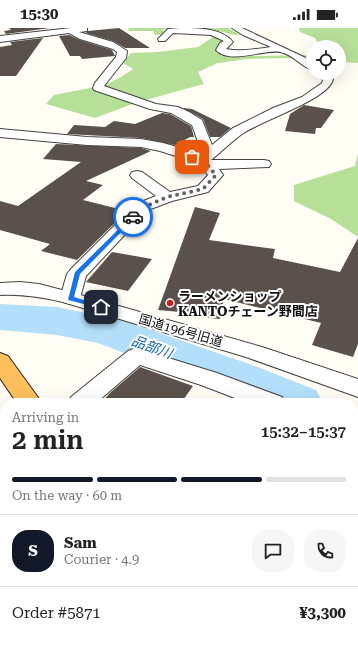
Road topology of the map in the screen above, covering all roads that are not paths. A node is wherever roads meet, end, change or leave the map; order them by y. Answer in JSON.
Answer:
{"nodes":[{"id":1,"x":94,"y":28,"type":"edge"},
{"id":2,"x":236,"y":28,"type":"edge"},
{"id":3,"x":71,"y":31,"type":"junction"},
{"id":4,"x":0,"y":39,"type":"edge"},
{"id":5,"x":162,"y":39,"type":"dead end"},
{"id":6,"x":282,"y":49,"type":"junction"},
{"id":7,"x":306,"y":62,"type":"edge"},
{"id":8,"x":328,"y":80,"type":"edge"},
{"id":9,"x":0,"y":133,"type":"edge"},
{"id":10,"x":207,"y":160,"type":"junction"},
{"id":11,"x":264,"y":164,"type":"dead end"},
{"id":12,"x":137,"y":175,"type":"dead end"},
{"id":13,"x":167,"y":197,"type":"junction"},
{"id":14,"x":0,"y":289,"type":"edge"},
{"id":15,"x":70,"y":298,"type":"junction"},
{"id":16,"x":0,"y":361,"type":"edge"},
{"id":17,"x":358,"y":388,"type":"edge"},
{"id":18,"x":26,"y":398,"type":"edge"},
{"id":19,"x":86,"y":398,"type":"edge"},
{"id":20,"x":259,"y":398,"type":"edge"}],
"edges":[{"from":1,"to":3,"type":"street"},
{"from":2,"to":6,"type":"street"},
{"from":3,"to":4,"type":"street"},
{"from":3,"to":10,"type":"street"},
{"from":5,"to":6,"type":"street"},
{"from":6,"to":7,"type":"street"},
{"from":8,"to":10,"type":"street"},
{"from":9,"to":10,"type":"street"},
{"from":10,"to":11,"type":"street"},
{"from":10,"to":13,"type":"street"},
{"from":12,"to":13,"type":"street"},
{"from":13,"to":15,"type":"street"},
{"from":14,"to":15,"type":"street","name":"国道196号旧道"},
{"from":15,"to":17,"type":"street","name":"国道196号旧道"},
{"from":16,"to":18,"type":"highway"},
{"from":19,"to":20,"type":"street"}]}
